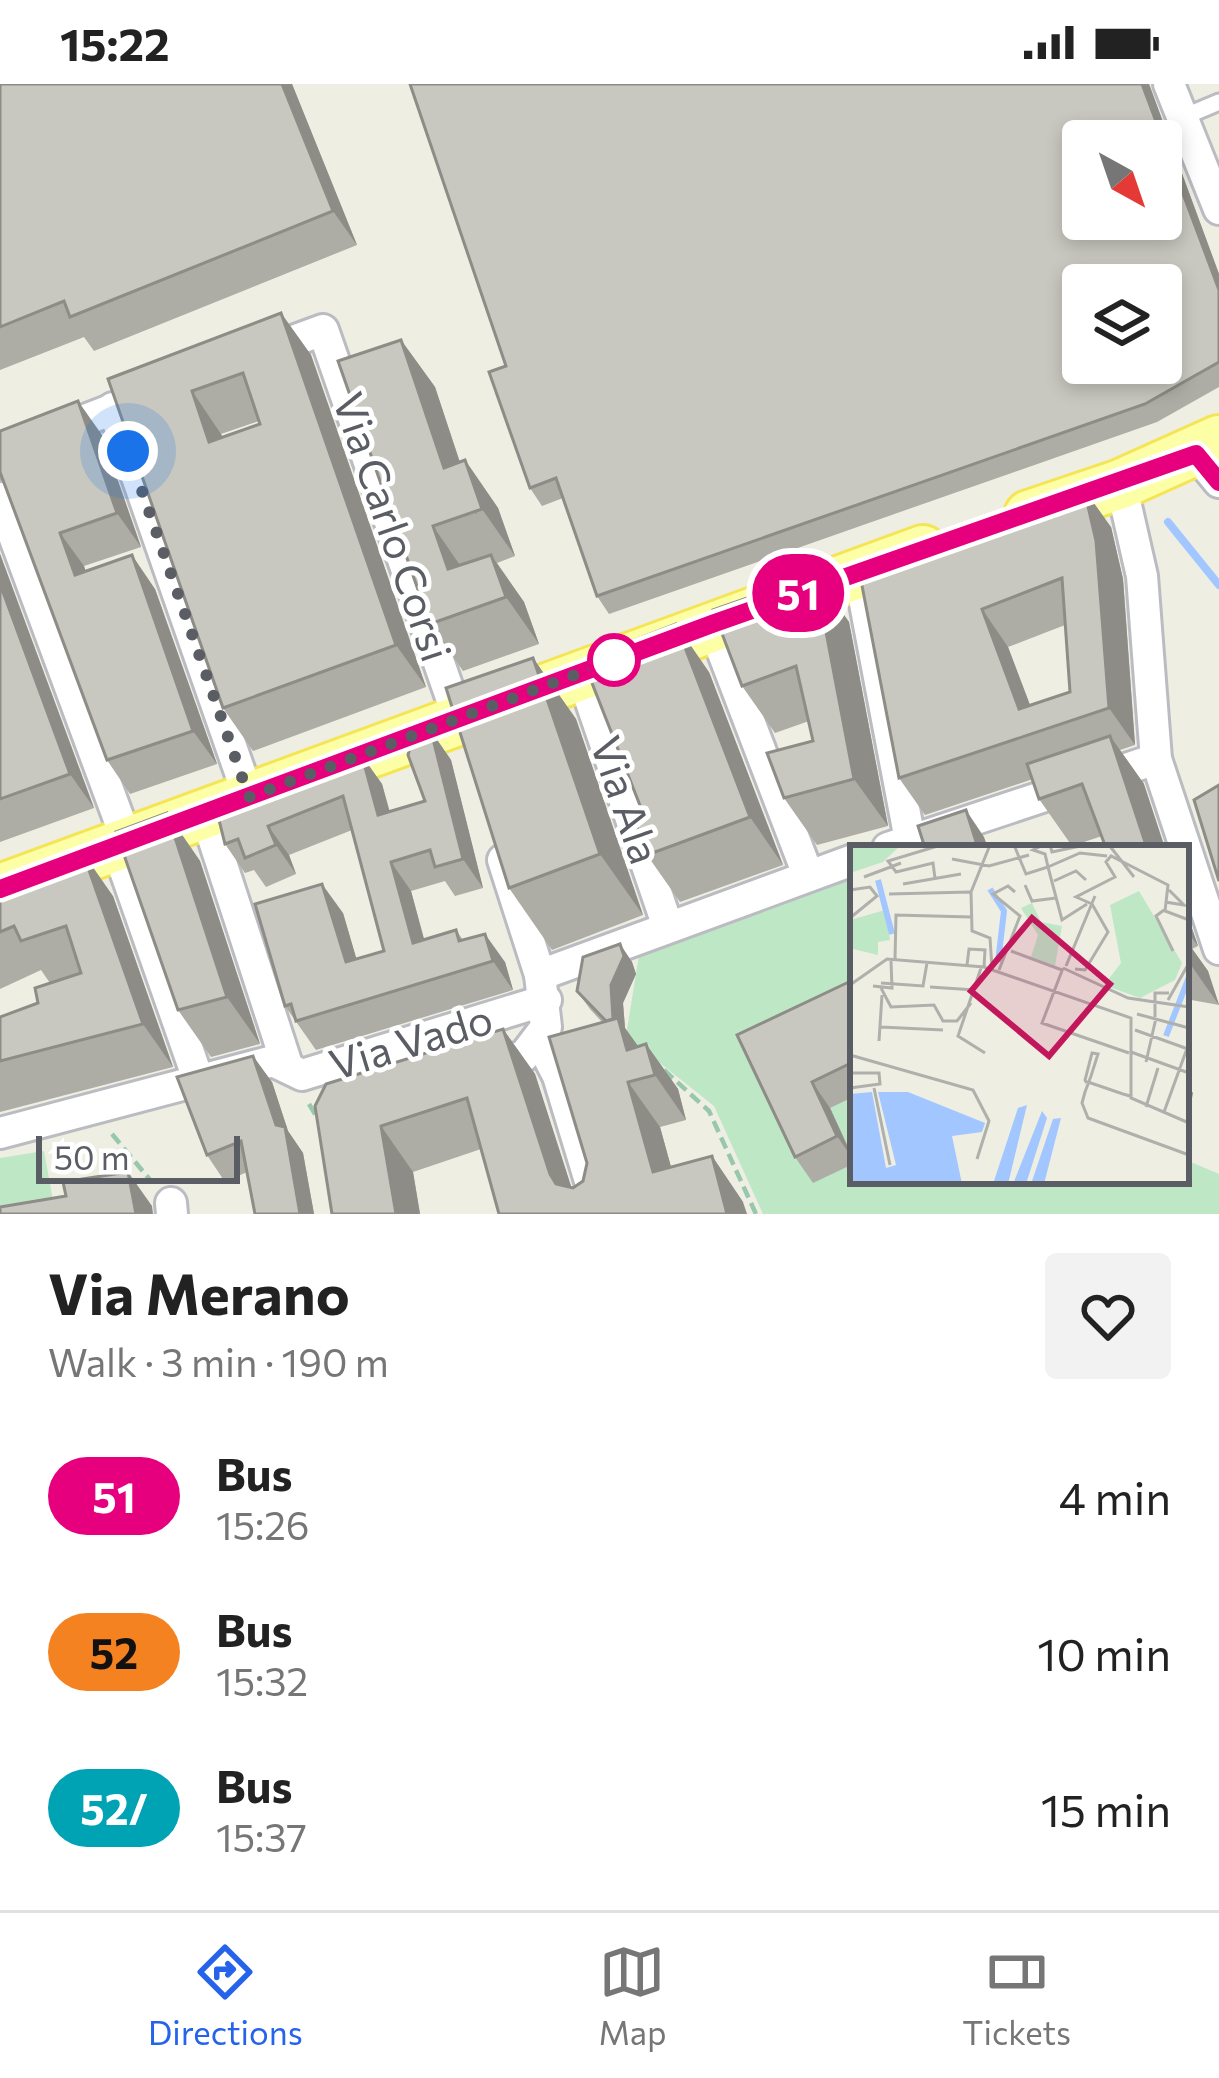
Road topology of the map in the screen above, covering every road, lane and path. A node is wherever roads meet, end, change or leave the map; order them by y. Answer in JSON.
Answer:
{"nodes":[{"id":1,"x":1169,"y":84,"type":"edge"},
{"id":2,"x":1219,"y":102,"type":"edge"},
{"id":3,"x":1180,"y":118,"type":"junction"},
{"id":4,"x":1219,"y":209,"type":"edge"},
{"id":5,"x":239,"y":361,"type":"edge"},
{"id":6,"x":176,"y":384,"type":"edge"},
{"id":7,"x":113,"y":408,"type":"junction"},
{"id":8,"x":0,"y":453,"type":"edge"},
{"id":9,"x":1211,"y":458,"type":"edge"},
{"id":10,"x":1121,"y":484,"type":"junction"},
{"id":11,"x":0,"y":498,"type":"edge"},
{"id":12,"x":859,"y":572,"type":"junction"},
{"id":13,"x":712,"y":624,"type":"junction"},
{"id":14,"x":581,"y":673,"type":"junction"},
{"id":15,"x":465,"y":738,"type":"junction"},
{"id":16,"x":1156,"y":759,"type":"junction"},
{"id":17,"x":227,"y":805,"type":"junction"},
{"id":18,"x":491,"y":820,"type":"edge"},
{"id":19,"x":122,"y":843,"type":"junction"},
{"id":20,"x":899,"y":844,"type":"edge"},
{"id":21,"x":850,"y":861,"type":"edge"},
{"id":22,"x":808,"y":875,"type":"junction"},
{"id":23,"x":0,"y":889,"type":"edge"},
{"id":24,"x":668,"y":927,"type":"junction"},
{"id":25,"x":1219,"y":949,"type":"edge"},
{"id":26,"x":543,"y":988,"type":"junction"},
{"id":27,"x":540,"y":1041,"type":"junction"},
{"id":28,"x":652,"y":1059,"type":"edge"},
{"id":29,"x":295,"y":1072,"type":"junction"},
{"id":30,"x":455,"y":1075,"type":"edge"},
{"id":31,"x":198,"y":1078,"type":"junction"},
{"id":32,"x":110,"y":1131,"type":"dead end"},
{"id":33,"x":331,"y":1132,"type":"edge"},
{"id":34,"x":0,"y":1133,"type":"edge"},
{"id":35,"x":171,"y":1209,"type":"edge"},
{"id":36,"x":601,"y":1214,"type":"edge"},
{"id":37,"x":756,"y":1214,"type":"edge"}],
"edges":[{"from":1,"to":3,"type":"street"},
{"from":2,"to":3,"type":"lane"},
{"from":3,"to":4,"type":"street"},
{"from":5,"to":15,"type":"street","name":"Via Carlo Corsi"},
{"from":6,"to":7,"type":"street"},
{"from":7,"to":8,"type":"street"},
{"from":7,"to":17,"type":"street"},
{"from":9,"to":10,"type":"main road"},
{"from":10,"to":12,"type":"main road"},
{"from":10,"to":16,"type":"street"},
{"from":11,"to":19,"type":"street"},
{"from":12,"to":13,"type":"main road"},
{"from":12,"to":20,"type":"street"},
{"from":13,"to":14,"type":"main road"},
{"from":13,"to":22,"type":"street"},
{"from":14,"to":15,"type":"main road"},
{"from":14,"to":24,"type":"street","name":"Via Ala"},
{"from":15,"to":17,"type":"main road"},
{"from":16,"to":20,"type":"street"},
{"from":16,"to":25,"type":"street"},
{"from":17,"to":19,"type":"main road"},
{"from":17,"to":29,"type":"street"},
{"from":18,"to":26,"type":"street"},
{"from":19,"to":23,"type":"main road"},
{"from":19,"to":31,"type":"street"},
{"from":21,"to":22,"type":"street","name":"Via Vado"},
{"from":22,"to":24,"type":"street","name":"Via Vado"},
{"from":24,"to":26,"type":"street","name":"Via Vado"},
{"from":26,"to":27,"type":"street"},
{"from":26,"to":29,"type":"street","name":"Via Vado"},
{"from":27,"to":30,"type":"street"},
{"from":27,"to":36,"type":"street"},
{"from":28,"to":37,"type":"path"},
{"from":29,"to":31,"type":"street","name":"Via Vado"},
{"from":29,"to":33,"type":"path"},
{"from":31,"to":34,"type":"street","name":"Via Vado"},
{"from":32,"to":35,"type":"path"}]}
